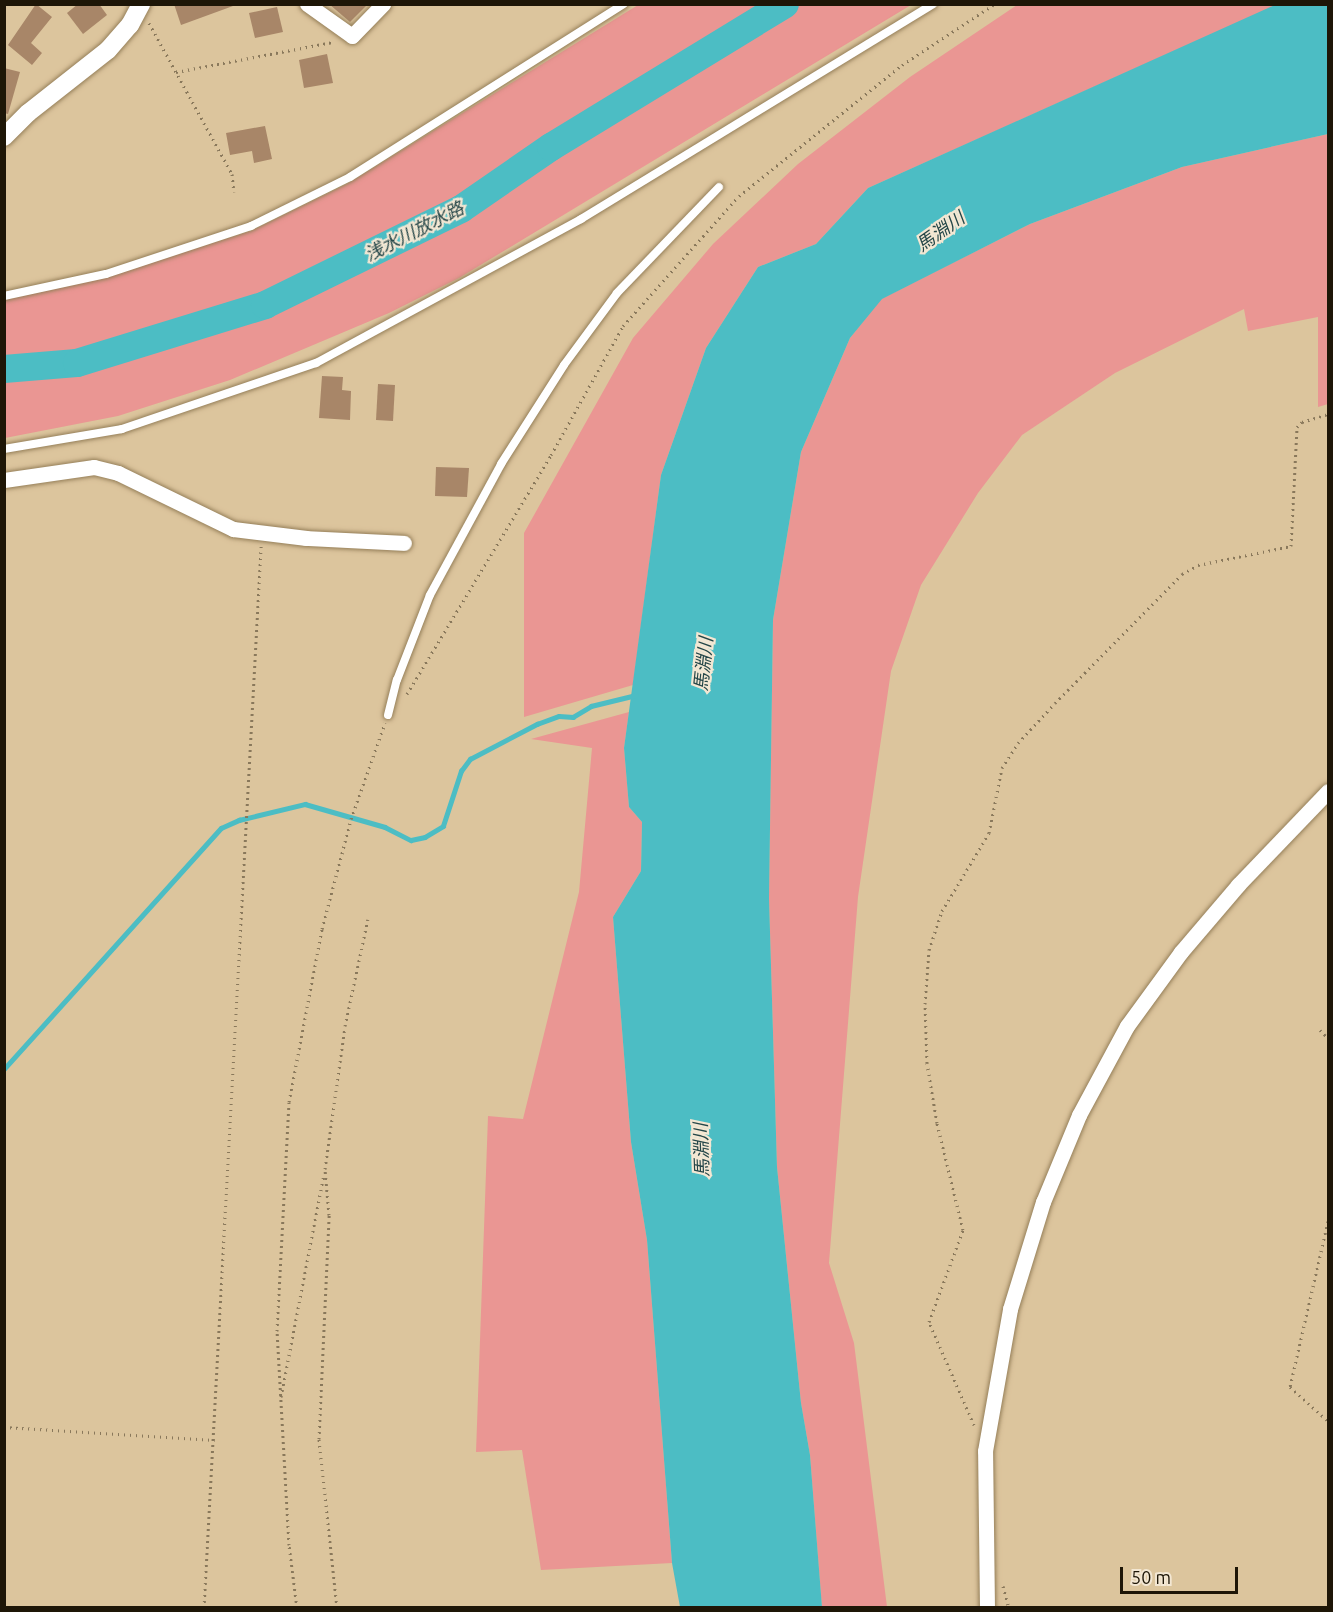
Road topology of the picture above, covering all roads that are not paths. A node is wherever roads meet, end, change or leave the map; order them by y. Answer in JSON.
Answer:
{"nodes":[{"id":1,"x":307,"y":4,"type":"edge"},
{"id":2,"x":383,"y":4,"type":"edge"},
{"id":3,"x":624,"y":4,"type":"edge"},
{"id":4,"x":933,"y":4,"type":"edge"},
{"id":5,"x":140,"y":6,"type":"edge"},
{"id":6,"x":4,"y":137,"type":"edge"},
{"id":7,"x":719,"y":188,"type":"dead end"},
{"id":8,"x":4,"y":296,"type":"edge"},
{"id":9,"x":4,"y":449,"type":"edge"},
{"id":10,"x":4,"y":480,"type":"edge"},
{"id":11,"x":404,"y":543,"type":"dead end"},
{"id":12,"x":388,"y":715,"type":"road end"},
{"id":13,"x":1329,"y":791,"type":"edge"},
{"id":14,"x":987,"y":1608,"type":"edge"}],
"edges":[{"from":1,"to":2,"type":"street"},
{"from":3,"to":8,"type":"lane"},
{"from":4,"to":9,"type":"lane"},
{"from":5,"to":6,"type":"street"},
{"from":7,"to":12,"type":"lane"},
{"from":10,"to":11,"type":"street"},
{"from":13,"to":14,"type":"street"}]}
